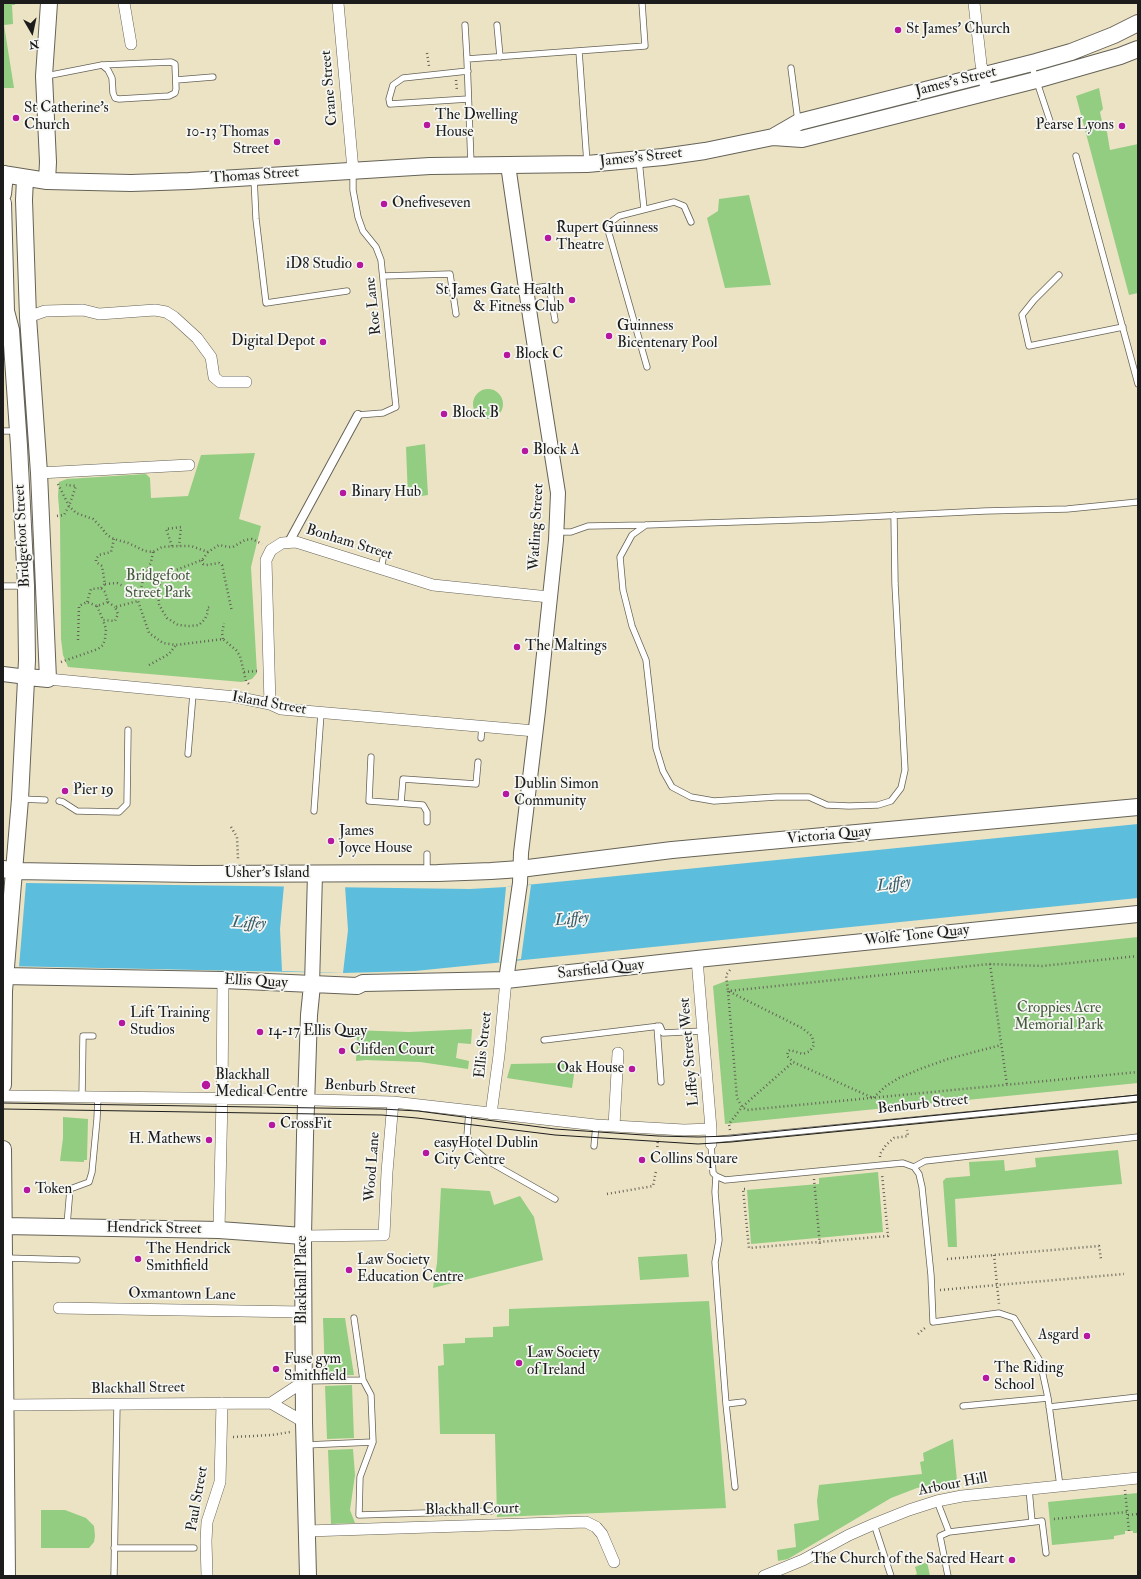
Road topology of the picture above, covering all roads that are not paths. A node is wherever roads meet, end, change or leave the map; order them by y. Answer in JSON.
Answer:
{"nodes":[{"id":1,"x":49,"y":3,"type":"edge"},
{"id":2,"x":124,"y":3,"type":"edge"},
{"id":3,"x":338,"y":3,"type":"edge"},
{"id":4,"x":642,"y":3,"type":"edge"},
{"id":5,"x":974,"y":3,"type":"edge"},
{"id":6,"x":1138,"y":23,"type":"edge"},
{"id":7,"x":465,"y":25,"type":"dead end"},
{"id":8,"x":497,"y":25,"type":"dead end"},
{"id":9,"x":131,"y":44,"type":"dead end"},
{"id":10,"x":1138,"y":49,"type":"edge"},
{"id":11,"x":579,"y":51,"type":"junction"},
{"id":12,"x":500,"y":57,"type":"junction"},
{"id":13,"x":468,"y":59,"type":"junction"},
{"id":14,"x":1031,"y":64,"type":"junction"},
{"id":15,"x":102,"y":65,"type":"junction"},
{"id":16,"x":791,"y":68,"type":"dead end"},
{"id":17,"x":468,"y":71,"type":"junction"},
{"id":18,"x":983,"y":75,"type":"junction"},
{"id":19,"x":44,"y":76,"type":"junction"},
{"id":20,"x":213,"y":77,"type":"dead end"},
{"id":21,"x":176,"y":80,"type":"junction"},
{"id":22,"x":1036,"y":80,"type":"junction"},
{"id":23,"x":987,"y":93,"type":"junction"},
{"id":24,"x":468,"y":99,"type":"junction"},
{"id":25,"x":799,"y":122,"type":"junction"},
{"id":26,"x":1052,"y":127,"type":"dead end"},
{"id":27,"x":772,"y":137,"type":"junction"},
{"id":28,"x":1076,"y":156,"type":"dead end"},
{"id":29,"x":639,"y":160,"type":"junction"},
{"id":30,"x":471,"y":164,"type":"junction"},
{"id":31,"x":587,"y":164,"type":"junction"},
{"id":32,"x":508,"y":165,"type":"junction"},
{"id":33,"x":352,"y":170,"type":"junction"},
{"id":34,"x":4,"y":174,"type":"edge"},
{"id":35,"x":254,"y":176,"type":"junction"},
{"id":36,"x":25,"y":178,"type":"junction"},
{"id":37,"x":47,"y":181,"type":"junction"},
{"id":38,"x":3,"y":194,"type":"edge"},
{"id":39,"x":3,"y":203,"type":"edge"},
{"id":40,"x":644,"y":209,"type":"junction"},
{"id":41,"x":691,"y":222,"type":"dead end"},
{"id":42,"x":1059,"y":275,"type":"dead end"},
{"id":43,"x":383,"y":276,"type":"junction"},
{"id":44,"x":526,"y":289,"type":"junction"},
{"id":45,"x":347,"y":290,"type":"dead end"},
{"id":46,"x":456,"y":314,"type":"dead end"},
{"id":47,"x":28,"y":317,"type":"junction"},
{"id":48,"x":555,"y":320,"type":"dead end"},
{"id":49,"x":1123,"y":327,"type":"junction"},
{"id":50,"x":7,"y":330,"type":"edge"},
{"id":51,"x":647,"y":367,"type":"dead end"},
{"id":52,"x":246,"y":382,"type":"dead end"},
{"id":53,"x":1138,"y":384,"type":"edge"},
{"id":54,"x":358,"y":415,"type":"joint"},
{"id":55,"x":10,"y":431,"type":"edge"},
{"id":56,"x":189,"y":465,"type":"dead end"},
{"id":57,"x":39,"y":473,"type":"junction"},
{"id":58,"x":1138,"y":502,"type":"edge"},
{"id":59,"x":894,"y":515,"type":"junction"},
{"id":60,"x":646,"y":525,"type":"junction"},
{"id":61,"x":556,"y":532,"type":"junction"},
{"id":62,"x":289,"y":542,"type":"junction"},
{"id":63,"x":3,"y":586,"type":"edge"},
{"id":64,"x":26,"y":586,"type":"junction"},
{"id":65,"x":549,"y":597,"type":"junction"},
{"id":66,"x":3,"y":674,"type":"edge"},
{"id":67,"x":27,"y":677,"type":"junction"},
{"id":68,"x":48,"y":679,"type":"junction"},
{"id":69,"x":193,"y":694,"type":"junction"},
{"id":70,"x":270,"y":704,"type":"junction"},
{"id":71,"x":321,"y":713,"type":"junction"},
{"id":72,"x":482,"y":726,"type":"junction"},
{"id":73,"x":128,"y":730,"type":"dead end"},
{"id":74,"x":535,"y":731,"type":"junction"},
{"id":75,"x":481,"y":738,"type":"dead end"},
{"id":76,"x":188,"y":754,"type":"dead end"},
{"id":77,"x":371,"y":758,"type":"dead end"},
{"id":78,"x":478,"y":762,"type":"dead end"},
{"id":79,"x":20,"y":799,"type":"junction"},
{"id":80,"x":45,"y":800,"type":"dead end"},
{"id":81,"x":59,"y":801,"type":"dead end"},
{"id":82,"x":402,"y":803,"type":"junction"},
{"id":83,"x":1138,"y":806,"type":"edge"},
{"id":84,"x":314,"y":811,"type":"dead end"},
{"id":85,"x":427,"y":822,"type":"dead end"},
{"id":86,"x":427,"y":854,"type":"dead end"},
{"id":87,"x":10,"y":873,"type":"edge"},
{"id":88,"x":427,"y":873,"type":"junction"},
{"id":89,"x":520,"y":876,"type":"junction"},
{"id":90,"x":315,"y":880,"type":"junction"},
{"id":91,"x":1138,"y":914,"type":"edge"},
{"id":92,"x":697,"y":959,"type":"junction"},
{"id":93,"x":507,"y":972,"type":"junction"},
{"id":94,"x":5,"y":974,"type":"edge"},
{"id":95,"x":312,"y":979,"type":"junction"},
{"id":96,"x":223,"y":980,"type":"junction"},
{"id":97,"x":657,"y":1026,"type":"junction"},
{"id":98,"x":703,"y":1031,"type":"junction"},
{"id":99,"x":93,"y":1036,"type":"dead end"},
{"id":100,"x":544,"y":1040,"type":"dead end"},
{"id":101,"x":618,"y":1054,"type":"dead end"},
{"id":102,"x":661,"y":1082,"type":"dead end"},
{"id":103,"x":3,"y":1085,"type":"edge"},
{"id":104,"x":3,"y":1096,"type":"edge"},
{"id":105,"x":82,"y":1097,"type":"junction"},
{"id":106,"x":98,"y":1097,"type":"junction"},
{"id":107,"x":222,"y":1098,"type":"junction"},
{"id":108,"x":1138,"y":1098,"type":"edge"},
{"id":109,"x":306,"y":1100,"type":"junction"},
{"id":110,"x":393,"y":1102,"type":"junction"},
{"id":111,"x":469,"y":1111,"type":"junction"},
{"id":112,"x":491,"y":1114,"type":"junction"},
{"id":113,"x":596,"y":1125,"type":"junction"},
{"id":114,"x":614,"y":1126,"type":"junction"},
{"id":115,"x":711,"y":1129,"type":"junction"},
{"id":116,"x":1138,"y":1137,"type":"edge"},
{"id":117,"x":711,"y":1142,"type":"junction"},
{"id":118,"x":594,"y":1146,"type":"dead end"},
{"id":119,"x":3,"y":1149,"type":"edge"},
{"id":120,"x":914,"y":1166,"type":"junction"},
{"id":121,"x":716,"y":1176,"type":"junction"},
{"id":122,"x":555,"y":1199,"type":"dead end"},
{"id":123,"x":4,"y":1227,"type":"edge"},
{"id":124,"x":67,"y":1228,"type":"junction"},
{"id":125,"x":219,"y":1230,"type":"junction"},
{"id":126,"x":303,"y":1236,"type":"junction"},
{"id":127,"x":5,"y":1258,"type":"junction"},
{"id":128,"x":77,"y":1260,"type":"dead end"},
{"id":129,"x":4,"y":1303,"type":"edge"},
{"id":130,"x":59,"y":1308,"type":"dead end"},
{"id":131,"x":303,"y":1312,"type":"junction"},
{"id":132,"x":354,"y":1318,"type":"dead end"},
{"id":133,"x":363,"y":1380,"type":"junction"},
{"id":134,"x":303,"y":1382,"type":"junction"},
{"id":135,"x":1138,"y":1397,"type":"edge"},
{"id":136,"x":1048,"y":1398,"type":"junction"},
{"id":137,"x":744,"y":1402,"type":"dead end"},
{"id":138,"x":271,"y":1403,"type":"junction"},
{"id":139,"x":222,"y":1404,"type":"junction"},
{"id":140,"x":726,"y":1404,"type":"junction"},
{"id":141,"x":5,"y":1405,"type":"junction"},
{"id":142,"x":117,"y":1405,"type":"junction"},
{"id":143,"x":963,"y":1406,"type":"dead end"},
{"id":144,"x":1049,"y":1407,"type":"junction"},
{"id":145,"x":304,"y":1422,"type":"junction"},
{"id":146,"x":4,"y":1438,"type":"edge"},
{"id":147,"x":373,"y":1442,"type":"junction"},
{"id":148,"x":304,"y":1445,"type":"junction"},
{"id":149,"x":1138,"y":1478,"type":"edge"},
{"id":150,"x":1060,"y":1486,"type":"junction"},
{"id":151,"x":735,"y":1487,"type":"dead end"},
{"id":152,"x":1029,"y":1489,"type":"junction"},
{"id":153,"x":937,"y":1501,"type":"junction"},
{"id":154,"x":491,"y":1511,"type":"dead end"},
{"id":155,"x":1032,"y":1522,"type":"junction"},
{"id":156,"x":874,"y":1524,"type":"junction"},
{"id":157,"x":307,"y":1530,"type":"junction"},
{"id":158,"x":949,"y":1532,"type":"junction"},
{"id":159,"x":5,"y":1534,"type":"edge"},
{"id":160,"x":114,"y":1548,"type":"junction"},
{"id":161,"x":194,"y":1548,"type":"dead end"},
{"id":162,"x":1046,"y":1553,"type":"dead end"},
{"id":163,"x":614,"y":1562,"type":"dead end"},
{"id":164,"x":7,"y":1576,"type":"edge"},
{"id":165,"x":114,"y":1576,"type":"edge"},
{"id":166,"x":207,"y":1576,"type":"edge"},
{"id":167,"x":308,"y":1576,"type":"edge"},
{"id":168,"x":764,"y":1576,"type":"edge"},
{"id":169,"x":891,"y":1576,"type":"edge"},
{"id":170,"x":948,"y":1576,"type":"edge"}],
"edges":[{"from":1,"to":19,"type":"main road"},
{"from":2,"to":9,"type":"street"},
{"from":3,"to":33,"type":"street","name":"Crane Street"},
{"from":4,"to":11,"type":"lane"},
{"from":5,"to":18,"type":"street"},
{"from":6,"to":14,"type":"main road","name":"James's Street"},
{"from":7,"to":13,"type":"lane"},
{"from":8,"to":12,"type":"lane"},
{"from":10,"to":22,"type":"main road","name":"James's Street"},
{"from":11,"to":12,"type":"lane"},
{"from":11,"to":31,"type":"lane"},
{"from":12,"to":13,"type":"lane"},
{"from":13,"to":17,"type":"lane"},
{"from":14,"to":18,"type":"main road","name":"James's Street"},
{"from":14,"to":22,"type":"lane"},
{"from":15,"to":19,"type":"lane"},
{"from":15,"to":21,"type":"lane"},
{"from":15,"to":21,"type":"lane"},
{"from":16,"to":25,"type":"lane"},
{"from":17,"to":24,"type":"lane"},
{"from":17,"to":24,"type":"lane"},
{"from":18,"to":23,"type":"street"},
{"from":18,"to":25,"type":"main road","name":"James's Street"},
{"from":19,"to":37,"type":"main road"},
{"from":20,"to":21,"type":"lane"},
{"from":22,"to":23,"type":"main road","name":"James's Street"},
{"from":22,"to":26,"type":"lane"},
{"from":23,"to":27,"type":"main road","name":"James's Street"},
{"from":24,"to":30,"type":"lane"},
{"from":25,"to":27,"type":"main road","name":"James's Street"},
{"from":27,"to":29,"type":"main road","name":"James's Street"},
{"from":28,"to":49,"type":"lane"},
{"from":29,"to":31,"type":"main road","name":"James's Street"},
{"from":29,"to":40,"type":"lane"},
{"from":30,"to":32,"type":"main road","name":"Thomas Street"},
{"from":30,"to":33,"type":"main road","name":"Thomas Street"},
{"from":31,"to":32,"type":"main road","name":"James's Street"},
{"from":32,"to":44,"type":"street","name":"Watling Street"},
{"from":33,"to":35,"type":"main road","name":"Thomas Street"},
{"from":33,"to":43,"type":"lane","name":"Roe Lane"},
{"from":34,"to":36,"type":"main road","name":"Thomas Street"},
{"from":34,"to":38,"type":"main road"},
{"from":35,"to":37,"type":"main road","name":"Thomas Street"},
{"from":35,"to":45,"type":"lane"},
{"from":36,"to":37,"type":"main road","name":"Thomas Street"},
{"from":36,"to":47,"type":"main road","name":"Bridgefoot Street"},
{"from":39,"to":50,"type":"main road","name":"Bridgefoot Street"},
{"from":40,"to":41,"type":"lane"},
{"from":40,"to":51,"type":"lane"},
{"from":42,"to":49,"type":"lane"},
{"from":43,"to":46,"type":"lane"},
{"from":43,"to":54,"type":"lane","name":"Roe Lane"},
{"from":44,"to":48,"type":"lane"},
{"from":44,"to":61,"type":"street","name":"Watling Street"},
{"from":47,"to":50,"type":"street"},
{"from":47,"to":52,"type":"street"},
{"from":47,"to":57,"type":"main road","name":"Bridgefoot Street"},
{"from":49,"to":53,"type":"lane"},
{"from":50,"to":55,"type":"main road","name":"Bridgefoot Street"},
{"from":54,"to":62,"type":"street"},
{"from":55,"to":64,"type":"main road","name":"Bridgefoot Street"},
{"from":56,"to":57,"type":"street"},
{"from":57,"to":68,"type":"main road","name":"Bridgefoot Street"},
{"from":58,"to":59,"type":"lane"},
{"from":59,"to":60,"type":"lane"},
{"from":59,"to":60,"type":"lane"},
{"from":60,"to":61,"type":"lane"},
{"from":61,"to":65,"type":"street","name":"Watling Street"},
{"from":62,"to":65,"type":"street","name":"Bonham Street"},
{"from":62,"to":70,"type":"street","name":"Bonham Street"},
{"from":63,"to":64,"type":"lane"},
{"from":64,"to":67,"type":"main road","name":"Bridgefoot Street"},
{"from":65,"to":74,"type":"street","name":"Watling Street"},
{"from":66,"to":67,"type":"street"},
{"from":67,"to":68,"type":"main road","name":"Island Street"},
{"from":67,"to":79,"type":"main road","name":"Bridgefoot Street"},
{"from":68,"to":69,"type":"street","name":"Island Street"},
{"from":69,"to":70,"type":"street","name":"Island Street"},
{"from":69,"to":76,"type":"lane"},
{"from":70,"to":71,"type":"street","name":"Island Street"},
{"from":71,"to":72,"type":"street","name":"Island Street"},
{"from":71,"to":84,"type":"lane"},
{"from":72,"to":74,"type":"street","name":"Island Street"},
{"from":72,"to":75,"type":"lane"},
{"from":73,"to":81,"type":"lane"},
{"from":74,"to":89,"type":"street","name":"Watling Street"},
{"from":77,"to":82,"type":"lane"},
{"from":78,"to":82,"type":"lane"},
{"from":79,"to":80,"type":"lane"},
{"from":79,"to":87,"type":"main road","name":"Bridgefoot Street"},
{"from":82,"to":85,"type":"lane"},
{"from":83,"to":89,"type":"main road","name":"Victoria Quay"},
{"from":86,"to":88,"type":"lane"},
{"from":87,"to":90,"type":"main road","name":"Usher's Island"},
{"from":87,"to":94,"type":"main road","name":"Bridgefoot Street"},
{"from":88,"to":89,"type":"main road","name":"Usher's Island"},
{"from":88,"to":90,"type":"main road","name":"Usher's Island"},
{"from":89,"to":93,"type":"street","name":"Watling Street"},
{"from":90,"to":95,"type":"street"},
{"from":91,"to":92,"type":"main road","name":"Wolfe Tone Quay"},
{"from":92,"to":93,"type":"main road","name":"Sarsfield Quay"},
{"from":92,"to":98,"type":"street","name":"Liffey Street West"},
{"from":93,"to":95,"type":"main road","name":"Ellis Quay"},
{"from":93,"to":112,"type":"street","name":"Ellis Street"},
{"from":94,"to":96,"type":"main road","name":"Ellis Quay"},
{"from":94,"to":103,"type":"main road","name":"Bridgefoot Street"},
{"from":95,"to":96,"type":"main road","name":"Ellis Quay"},
{"from":95,"to":109,"type":"main road","name":"Blackhall Place"},
{"from":96,"to":107,"type":"street"},
{"from":97,"to":98,"type":"lane"},
{"from":97,"to":100,"type":"lane"},
{"from":97,"to":102,"type":"lane"},
{"from":98,"to":115,"type":"street","name":"Liffey Street West"},
{"from":99,"to":105,"type":"lane"},
{"from":101,"to":114,"type":"street"},
{"from":104,"to":105,"type":"street","name":"Benburb Street"},
{"from":105,"to":106,"type":"street","name":"Benburb Street"},
{"from":106,"to":107,"type":"street","name":"Benburb Street"},
{"from":106,"to":124,"type":"lane"},
{"from":107,"to":109,"type":"street","name":"Benburb Street"},
{"from":107,"to":125,"type":"street"},
{"from":108,"to":117,"type":"lane","name":"Benburb Street"},
{"from":109,"to":110,"type":"street","name":"Benburb Street"},
{"from":109,"to":126,"type":"main road","name":"Blackhall Place"},
{"from":110,"to":111,"type":"street","name":"Benburb Street"},
{"from":110,"to":126,"type":"street","name":"Wood Lane"},
{"from":111,"to":112,"type":"street","name":"Benburb Street"},
{"from":111,"to":122,"type":"lane"},
{"from":112,"to":113,"type":"street","name":"Benburb Street"},
{"from":113,"to":114,"type":"street","name":"Benburb Street"},
{"from":113,"to":118,"type":"lane"},
{"from":114,"to":115,"type":"street","name":"Benburb Street"},
{"from":115,"to":117,"type":"street","name":"Liffey Street West"},
{"from":116,"to":120,"type":"lane"},
{"from":117,"to":121,"type":"lane"},
{"from":119,"to":123,"type":"main road"},
{"from":120,"to":121,"type":"lane"},
{"from":120,"to":136,"type":"lane"},
{"from":121,"to":140,"type":"lane"},
{"from":123,"to":124,"type":"main road","name":"Hendrick Street"},
{"from":123,"to":127,"type":"main road"},
{"from":124,"to":125,"type":"main road","name":"Hendrick Street"},
{"from":125,"to":126,"type":"main road","name":"Hendrick Street"},
{"from":126,"to":131,"type":"main road","name":"Blackhall Place"},
{"from":127,"to":128,"type":"lane"},
{"from":127,"to":129,"type":"main road"},
{"from":129,"to":141,"type":"main road"},
{"from":130,"to":131,"type":"street","name":"Oxmantown Lane"},
{"from":131,"to":134,"type":"main road","name":"Blackhall Place"},
{"from":132,"to":133,"type":"lane"},
{"from":133,"to":134,"type":"lane"},
{"from":133,"to":147,"type":"lane"},
{"from":134,"to":138,"type":"street"},
{"from":134,"to":145,"type":"main road","name":"Blackhall Place"},
{"from":135,"to":144,"type":"lane"},
{"from":136,"to":143,"type":"lane"},
{"from":136,"to":144,"type":"lane"},
{"from":137,"to":140,"type":"lane"},
{"from":138,"to":139,"type":"street","name":"Blackhall Street"},
{"from":138,"to":145,"type":"street"},
{"from":139,"to":142,"type":"street","name":"Blackhall Street"},
{"from":139,"to":166,"type":"street","name":"Paul Street"},
{"from":140,"to":151,"type":"lane"},
{"from":141,"to":142,"type":"street","name":"Blackhall Street"},
{"from":141,"to":146,"type":"main road"},
{"from":142,"to":160,"type":"lane"},
{"from":144,"to":150,"type":"lane"},
{"from":145,"to":148,"type":"main road","name":"Blackhall Place"},
{"from":146,"to":159,"type":"main road"},
{"from":147,"to":148,"type":"lane"},
{"from":147,"to":154,"type":"lane"},
{"from":148,"to":157,"type":"main road","name":"Blackhall Place"},
{"from":149,"to":150,"type":"street","name":"Arbour Hill"},
{"from":150,"to":152,"type":"street","name":"Arbour Hill"},
{"from":152,"to":153,"type":"street","name":"Arbour Hill"},
{"from":152,"to":155,"type":"lane"},
{"from":153,"to":156,"type":"street","name":"Arbour Hill"},
{"from":153,"to":158,"type":"lane"},
{"from":155,"to":158,"type":"lane"},
{"from":155,"to":162,"type":"lane"},
{"from":156,"to":168,"type":"street","name":"Arbour Hill"},
{"from":156,"to":169,"type":"lane"},
{"from":157,"to":163,"type":"street","name":"Blackhall Court"},
{"from":157,"to":167,"type":"main road","name":"Blackhall Place"},
{"from":158,"to":170,"type":"lane"},
{"from":159,"to":164,"type":"main road"},
{"from":160,"to":161,"type":"lane"},
{"from":160,"to":165,"type":"lane"}]}
